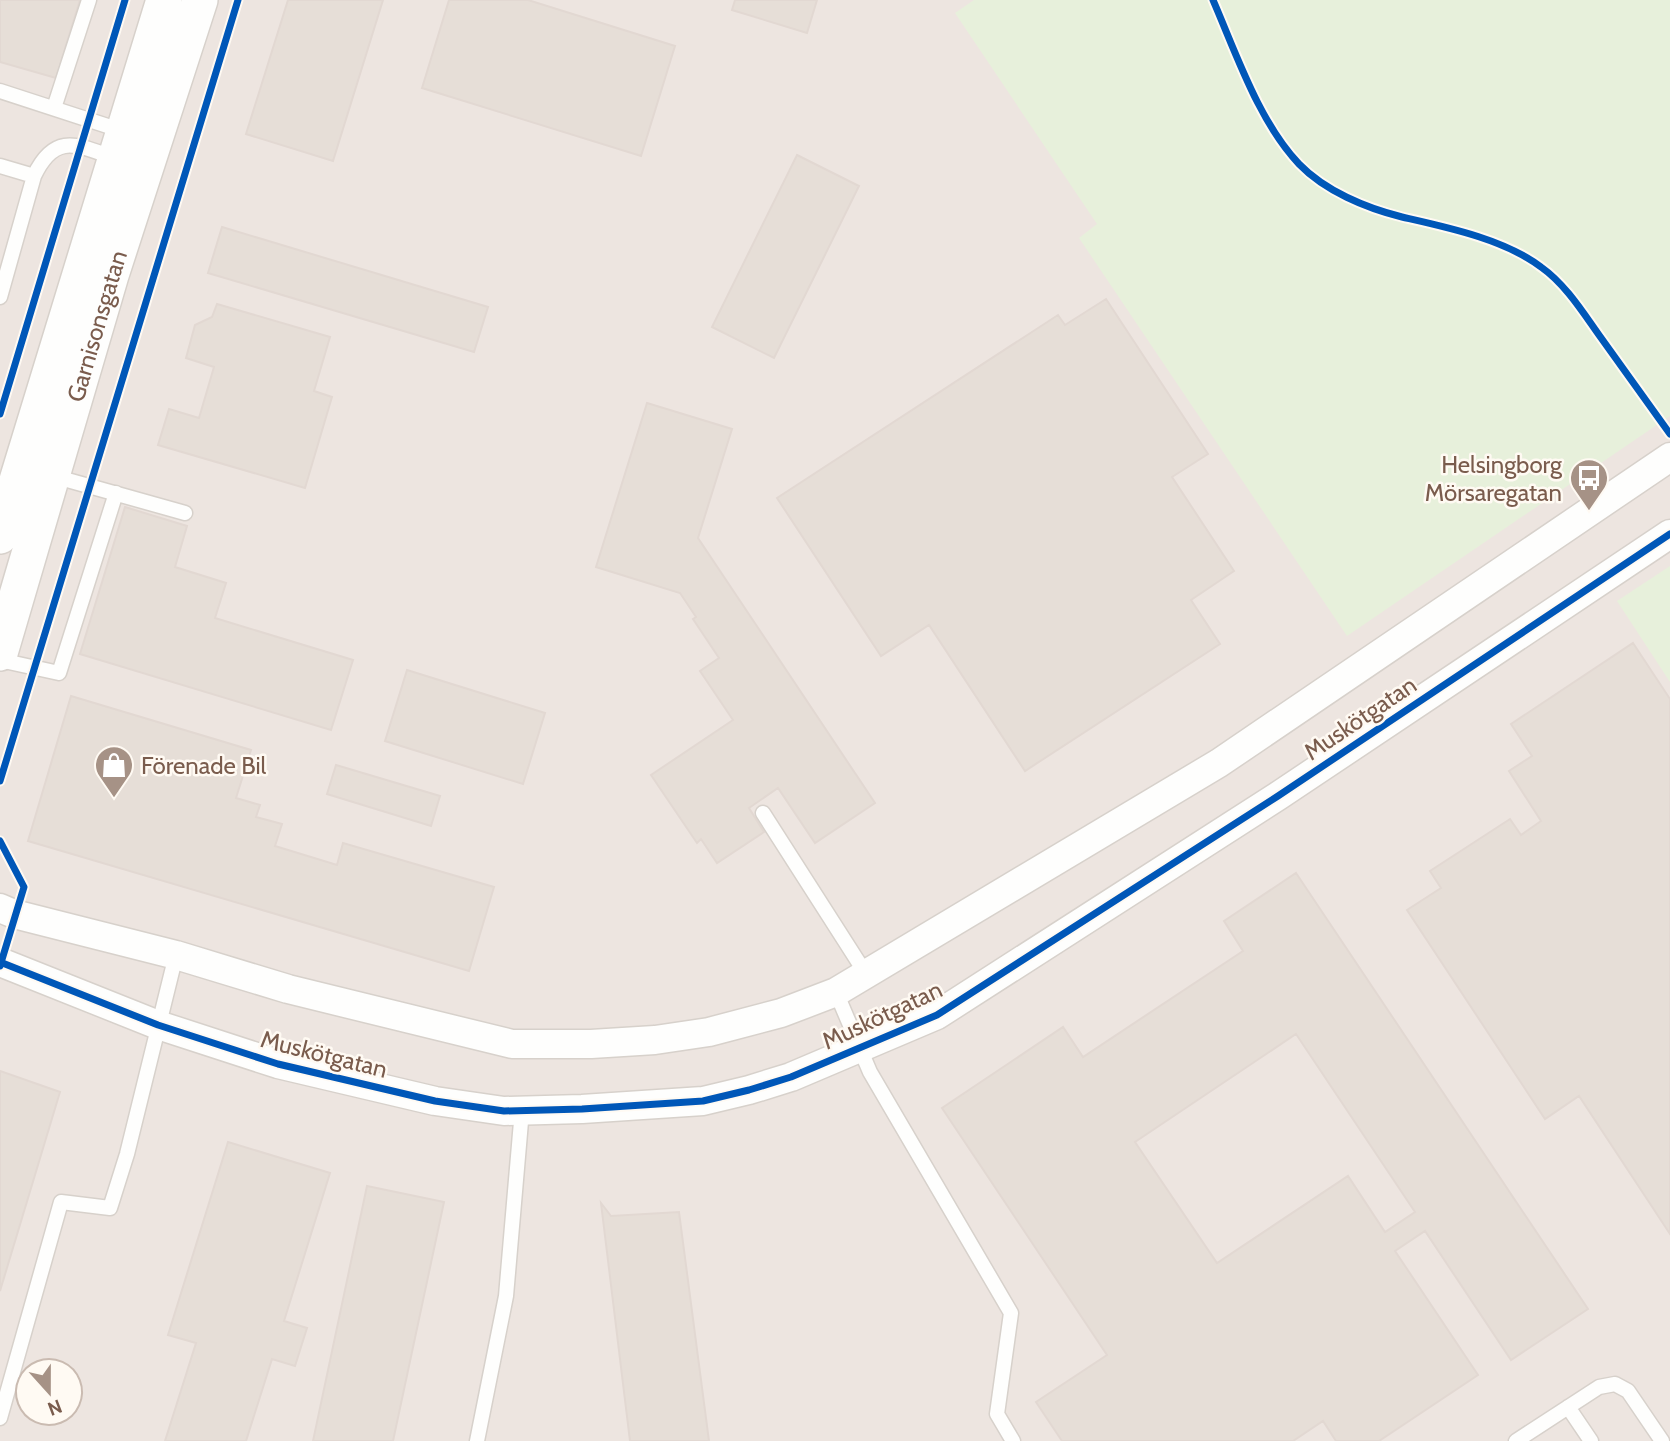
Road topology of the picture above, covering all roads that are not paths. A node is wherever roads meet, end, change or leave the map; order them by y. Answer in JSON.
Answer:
{"nodes":[{"id":1,"x":89,"y":0,"type":"edge"},
{"id":2,"x":164,"y":0,"type":"edge"},
{"id":3,"x":200,"y":0,"type":"edge"},
{"id":4,"x":0,"y":91,"type":"edge"},
{"id":5,"x":54,"y":108,"type":"junction"},
{"id":6,"x":119,"y":145,"type":"junction"},
{"id":7,"x":0,"y":166,"type":"edge"},
{"id":8,"x":34,"y":176,"type":"junction"},
{"id":9,"x":0,"y":297,"type":"edge"},
{"id":10,"x":1670,"y":457,"type":"edge"},
{"id":11,"x":52,"y":476,"type":"junction"},
{"id":12,"x":6,"y":493,"type":"edge"},
{"id":13,"x":116,"y":493,"type":"junction"},
{"id":14,"x":185,"y":513,"type":"dead end"},
{"id":15,"x":1670,"y":534,"type":"edge"},
{"id":16,"x":0,"y":536,"type":"edge"},
{"id":17,"x":0,"y":653,"type":"edge"},
{"id":18,"x":0,"y":660,"type":"edge"},
{"id":19,"x":763,"y":813,"type":"dead end"},
{"id":20,"x":0,"y":908,"type":"edge"},
{"id":21,"x":177,"y":955,"type":"junction"},
{"id":22,"x":0,"y":962,"type":"edge"},
{"id":23,"x":866,"y":974,"type":"junction"},
{"id":24,"x":836,"y":992,"type":"junction"},
{"id":25,"x":158,"y":1025,"type":"junction"},
{"id":26,"x":860,"y":1049,"type":"junction"},
{"id":27,"x":522,"y":1110,"type":"junction"},
{"id":28,"x":1568,"y":1407,"type":"junction"},
{"id":29,"x":0,"y":1418,"type":"edge"},
{"id":30,"x":477,"y":1441,"type":"edge"},
{"id":31,"x":1013,"y":1441,"type":"edge"},
{"id":32,"x":1516,"y":1441,"type":"edge"},
{"id":33,"x":1591,"y":1441,"type":"edge"},
{"id":34,"x":1662,"y":1441,"type":"edge"}],
"edges":[{"from":1,"to":5,"type":"lane"},
{"from":2,"to":6,"type":"street","name":"Garnisonsgatan"},
{"from":3,"to":11,"type":"street","name":"Garnisonsgatan"},
{"from":4,"to":5,"type":"lane"},
{"from":5,"to":6,"type":"lane"},
{"from":6,"to":8,"type":"lane"},
{"from":6,"to":12,"type":"street","name":"Garnisonsgatan"},
{"from":7,"to":8,"type":"lane"},
{"from":8,"to":9,"type":"lane"},
{"from":10,"to":23,"type":"street","name":"Muskötgatan"},
{"from":11,"to":13,"type":"lane"},
{"from":11,"to":17,"type":"street","name":"Garnisonsgatan"},
{"from":12,"to":16,"type":"street","name":"Garnisonsgatan"},
{"from":13,"to":14,"type":"lane"},
{"from":13,"to":18,"type":"lane"},
{"from":15,"to":26,"type":"street","name":"Muskötgatan"},
{"from":19,"to":23,"type":"lane"},
{"from":20,"to":21,"type":"street","name":"Muskötgatan"},
{"from":21,"to":24,"type":"street","name":"Muskötgatan"},
{"from":21,"to":25,"type":"lane"},
{"from":22,"to":25,"type":"street","name":"Muskötgatan"},
{"from":23,"to":24,"type":"street","name":"Muskötgatan"},
{"from":24,"to":26,"type":"lane"},
{"from":25,"to":27,"type":"street","name":"Muskötgatan"},
{"from":25,"to":29,"type":"lane"},
{"from":26,"to":27,"type":"street","name":"Muskötgatan"},
{"from":26,"to":31,"type":"lane"},
{"from":27,"to":30,"type":"lane"},
{"from":28,"to":32,"type":"lane"},
{"from":28,"to":33,"type":"lane"},
{"from":28,"to":34,"type":"lane"}]}
